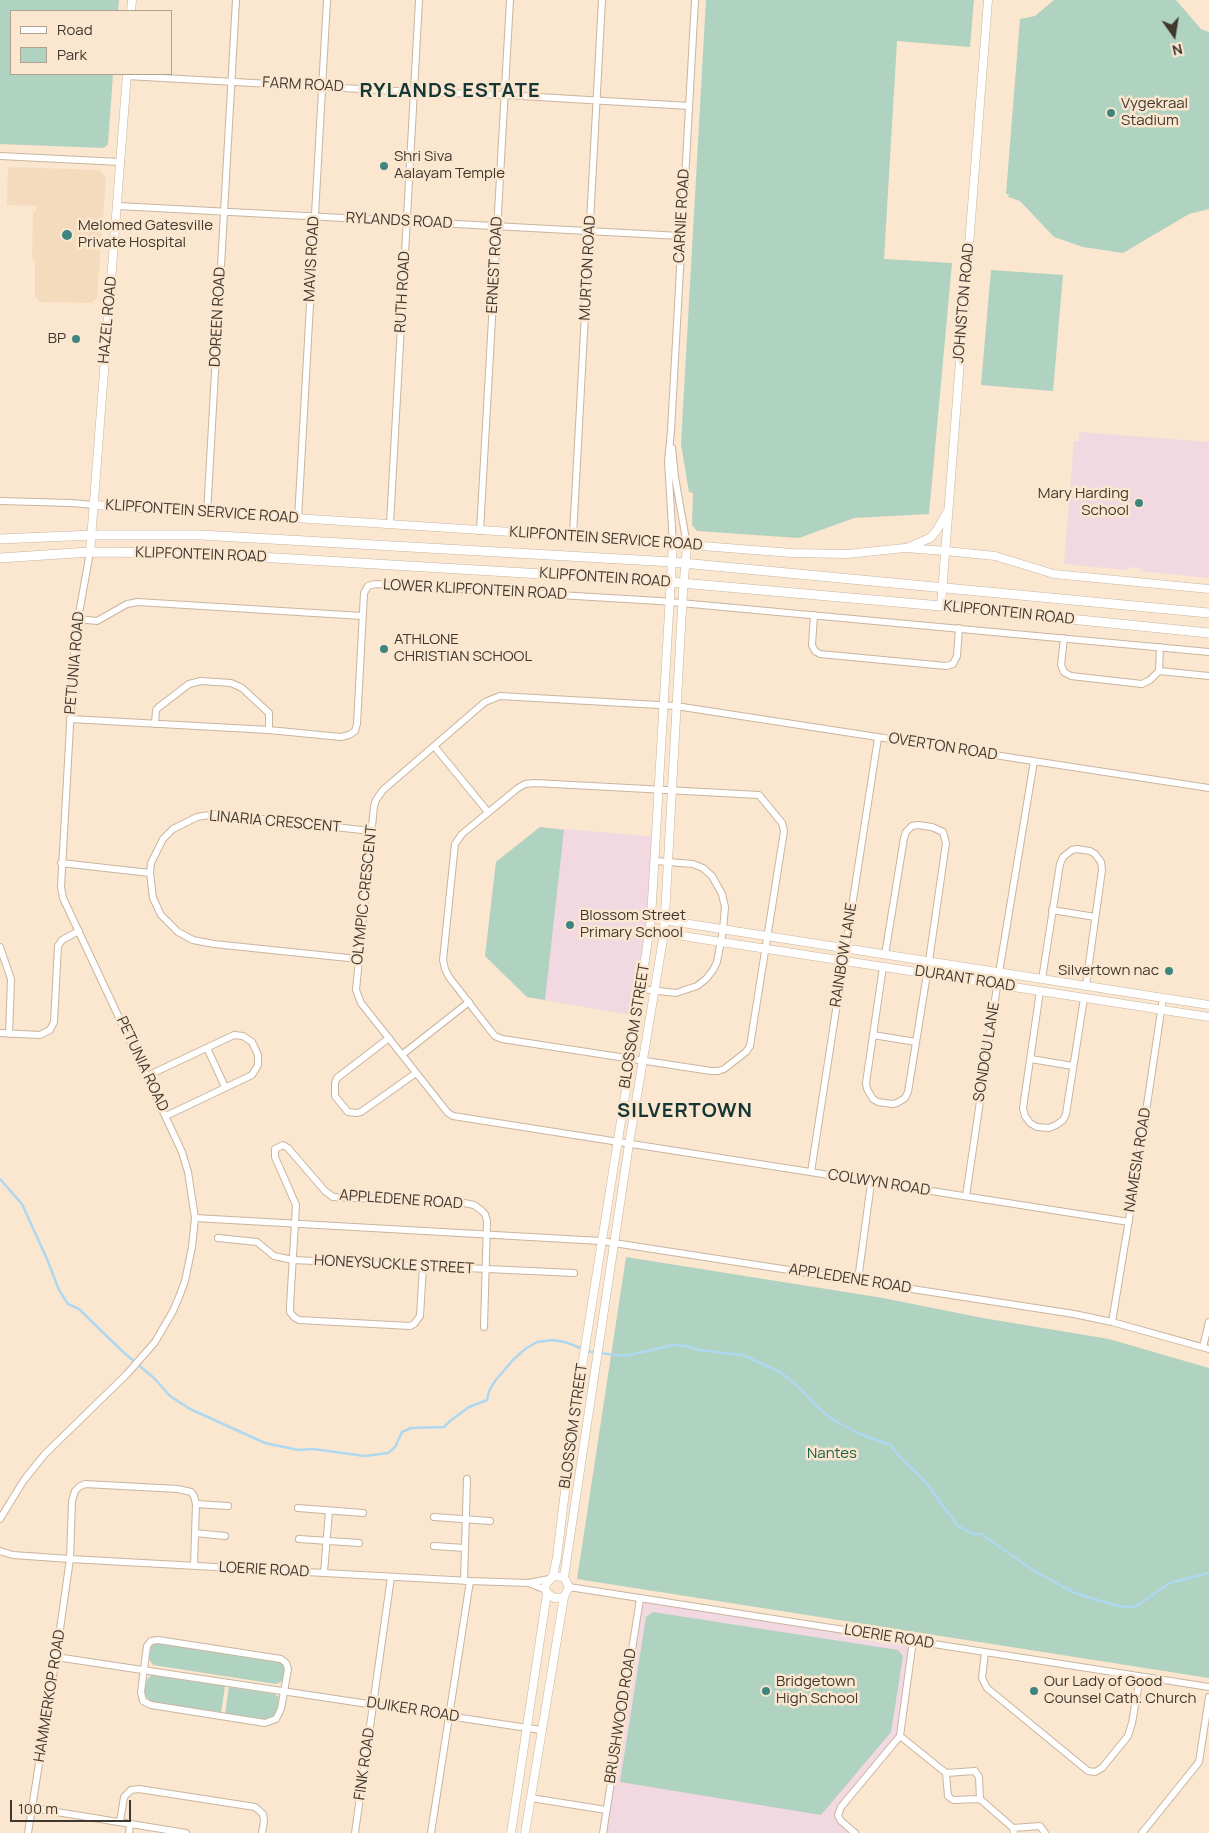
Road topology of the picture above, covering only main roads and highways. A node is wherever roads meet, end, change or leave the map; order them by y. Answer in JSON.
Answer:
{"nodes":[{"id":1,"x":0,"y":539,"type":"edge"},
{"id":2,"x":0,"y":558,"type":"edge"},
{"id":3,"x":1209,"y":613,"type":"edge"},
{"id":4,"x":1209,"y":634,"type":"edge"}],
"edges":[{"from":1,"to":3,"type":"main road","name":"KLIPFONTEIN ROAD"},
{"from":2,"to":4,"type":"main road","name":"KLIPFONTEIN ROAD"}]}
